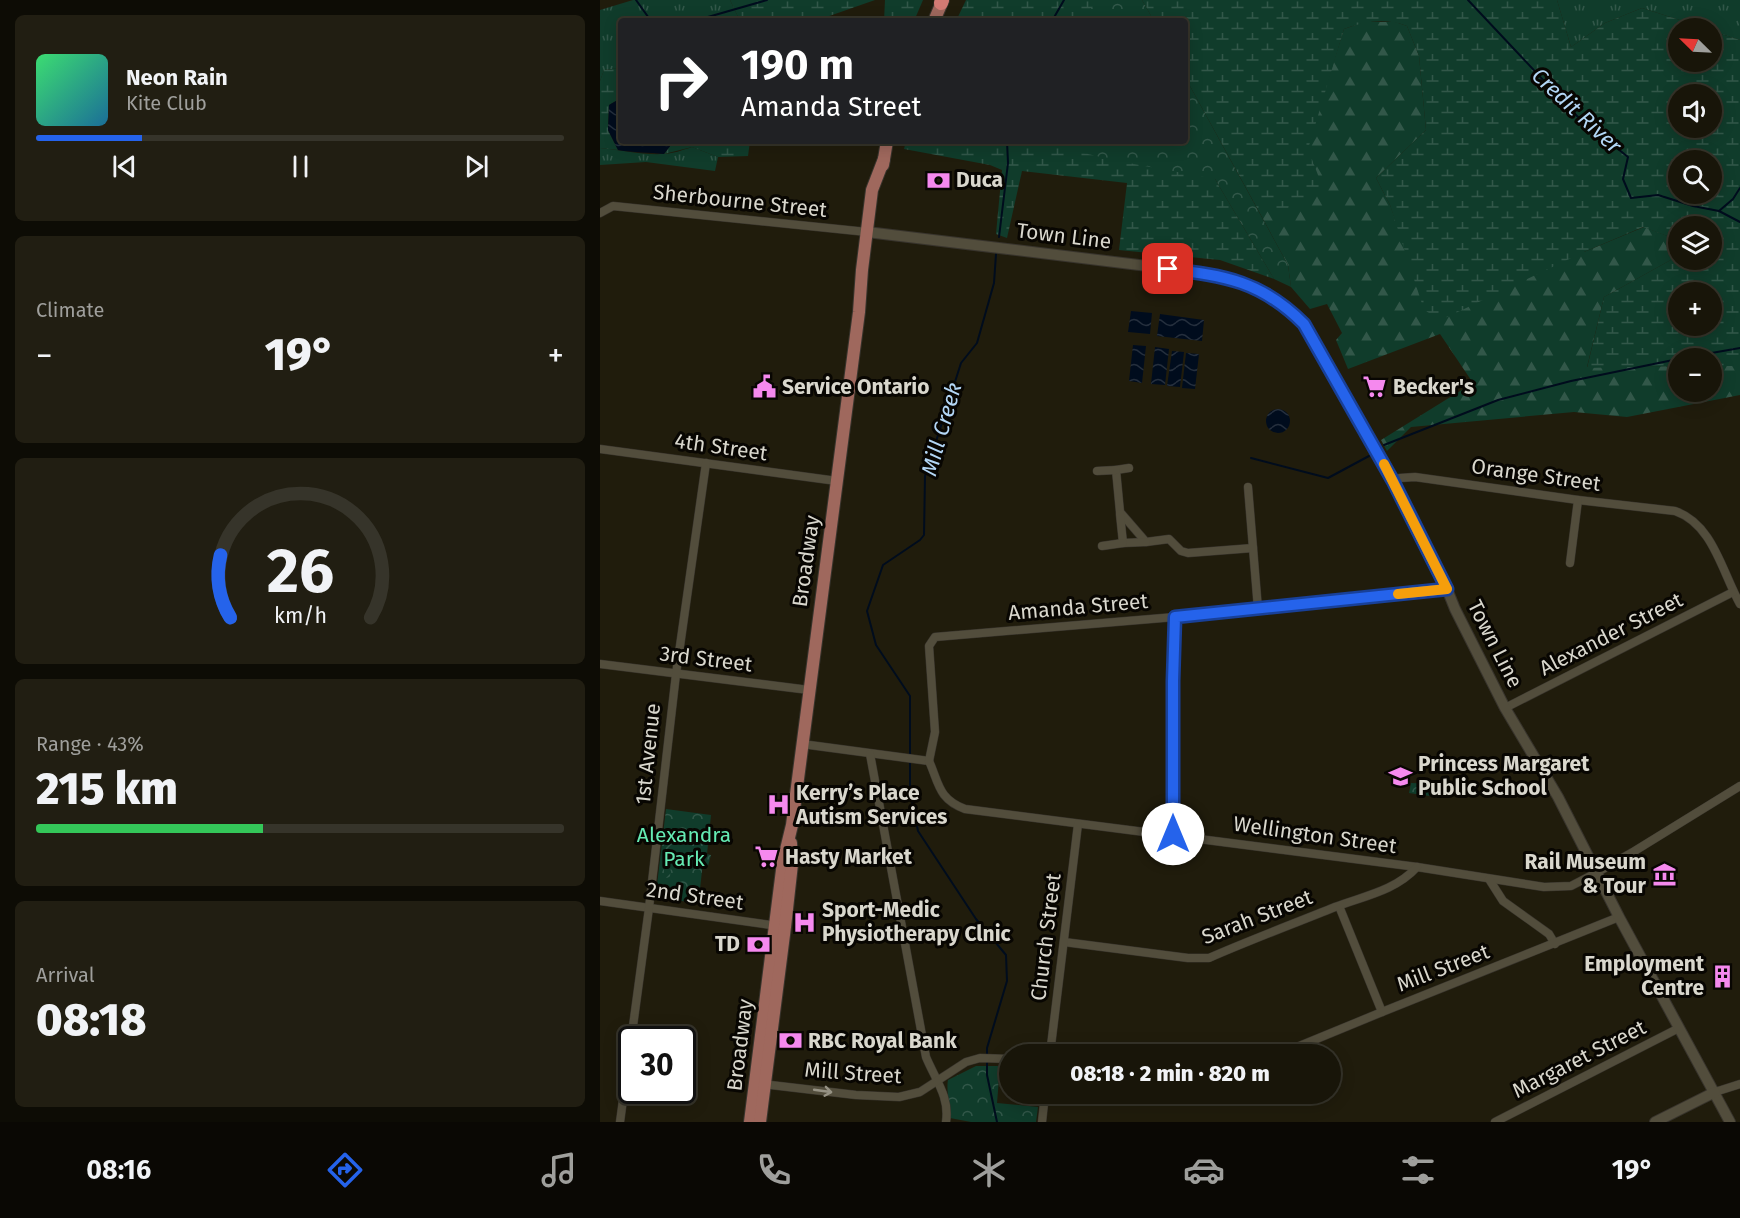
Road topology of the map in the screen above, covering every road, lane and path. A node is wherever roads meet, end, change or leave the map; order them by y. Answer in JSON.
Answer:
{"nodes":[{"id":1,"x":942,"y":1,"type":"edge"},
{"id":2,"x":935,"y":18,"type":"edge"},
{"id":3,"x":886,"y":144,"type":"edge"},
{"id":4,"x":600,"y":213,"type":"edge"},
{"id":5,"x":870,"y":232,"type":"junction"},
{"id":6,"x":600,"y":449,"type":"edge"},
{"id":7,"x":706,"y":463,"type":"junction"},
{"id":8,"x":1130,"y":468,"type":"dead end"},
{"id":9,"x":1116,"y":470,"type":"junction"},
{"id":10,"x":1097,"y":471,"type":"dead end"},
{"id":11,"x":837,"y":481,"type":"junction"},
{"id":12,"x":1393,"y":481,"type":"junction"},
{"id":13,"x":1248,"y":487,"type":"dead end"},
{"id":14,"x":1578,"y":500,"type":"junction"},
{"id":15,"x":1120,"y":512,"type":"junction"},
{"id":16,"x":1146,"y":542,"type":"junction"},
{"id":17,"x":1123,"y":543,"type":"junction"},
{"id":18,"x":1102,"y":546,"type":"dead end"},
{"id":19,"x":1253,"y":548,"type":"junction"},
{"id":20,"x":1570,"y":563,"type":"dead end"},
{"id":21,"x":1447,"y":589,"type":"junction"},
{"id":22,"x":1733,"y":592,"type":"junction"},
{"id":23,"x":1740,"y":604,"type":"edge"},
{"id":24,"x":1258,"y":609,"type":"junction"},
{"id":25,"x":1175,"y":617,"type":"junction"},
{"id":26,"x":600,"y":664,"type":"edge"},
{"id":27,"x":676,"y":674,"type":"junction"},
{"id":28,"x":808,"y":690,"type":"junction"},
{"id":29,"x":1506,"y":708,"type":"junction"},
{"id":30,"x":802,"y":744,"type":"junction"},
{"id":31,"x":870,"y":754,"type":"junction"},
{"id":32,"x":928,"y":761,"type":"junction"},
{"id":33,"x":1740,"y":786,"type":"edge"},
{"id":34,"x":1078,"y":824,"type":"junction"},
{"id":35,"x":1173,"y":834,"type":"junction"},
{"id":36,"x":1417,"y":867,"type":"junction"},
{"id":37,"x":1596,"y":873,"type":"junction"},
{"id":38,"x":1489,"y":879,"type":"junction"},
{"id":39,"x":600,"y":901,"type":"edge"},
{"id":40,"x":1339,"y":906,"type":"junction"},
{"id":41,"x":649,"y":908,"type":"junction"},
{"id":42,"x":1619,"y":917,"type":"junction"},
{"id":43,"x":780,"y":926,"type":"junction"},
{"id":44,"x":1064,"y":942,"type":"junction"},
{"id":45,"x":1555,"y":944,"type":"junction"},
{"id":46,"x":1382,"y":1012,"type":"junction"},
{"id":47,"x":1679,"y":1028,"type":"junction"},
{"id":48,"x":1051,"y":1044,"type":"edge"},
{"id":49,"x":1304,"y":1044,"type":"edge"},
{"id":50,"x":999,"y":1058,"type":"edge"},
{"id":51,"x":937,"y":1080,"type":"junction"},
{"id":52,"x":760,"y":1084,"type":"junction"},
{"id":53,"x":1740,"y":1084,"type":"edge"},
{"id":54,"x":1715,"y":1092,"type":"junction"},
{"id":55,"x":1044,"y":1104,"type":"edge"},
{"id":56,"x":620,"y":1122,"type":"edge"},
{"id":57,"x":750,"y":1122,"type":"edge"},
{"id":58,"x":760,"y":1122,"type":"edge"},
{"id":59,"x":946,"y":1122,"type":"edge"},
{"id":60,"x":1042,"y":1122,"type":"edge"},
{"id":61,"x":1495,"y":1122,"type":"edge"},
{"id":62,"x":1655,"y":1122,"type":"edge"},
{"id":63,"x":1730,"y":1122,"type":"edge"}],
"edges":[{"from":1,"to":2,"type":"main road"},
{"from":3,"to":5,"type":"main road","name":"Broadway"},
{"from":4,"to":5,"type":"street","name":"Sherbourne Street"},
{"from":5,"to":11,"type":"main road","name":"Broadway"},
{"from":5,"to":12,"type":"main road","name":"Town Line"},
{"from":6,"to":7,"type":"street","name":"4th Street"},
{"from":7,"to":11,"type":"street","name":"4th Street"},
{"from":7,"to":27,"type":"street","name":"1st Avenue"},
{"from":8,"to":9,"type":"street"},
{"from":9,"to":10,"type":"street"},
{"from":9,"to":15,"type":"street"},
{"from":11,"to":28,"type":"main road","name":"Broadway"},
{"from":12,"to":14,"type":"street","name":"Orange Street"},
{"from":12,"to":21,"type":"main road","name":"Town Line"},
{"from":13,"to":19,"type":"street"},
{"from":14,"to":20,"type":"street"},
{"from":14,"to":22,"type":"street","name":"Orange Street"},
{"from":15,"to":16,"type":"street"},
{"from":15,"to":17,"type":"street"},
{"from":16,"to":17,"type":"street"},
{"from":16,"to":19,"type":"street"},
{"from":17,"to":18,"type":"street"},
{"from":19,"to":24,"type":"street"},
{"from":21,"to":24,"type":"street","name":"Amanda Street"},
{"from":21,"to":29,"type":"main road","name":"Town Line"},
{"from":22,"to":23,"type":"street"},
{"from":22,"to":29,"type":"street","name":"Alexander Street"},
{"from":24,"to":25,"type":"street","name":"Amanda Street"},
{"from":25,"to":32,"type":"street","name":"Amanda Street"},
{"from":25,"to":35,"type":"street"},
{"from":26,"to":27,"type":"street","name":"3rd Street"},
{"from":27,"to":28,"type":"street","name":"3rd Street"},
{"from":27,"to":41,"type":"street","name":"1st Avenue"},
{"from":28,"to":30,"type":"main road","name":"Broadway"},
{"from":29,"to":37,"type":"main road","name":"Town Line"},
{"from":30,"to":31,"type":"street"},
{"from":30,"to":43,"type":"main road","name":"Broadway"},
{"from":31,"to":32,"type":"street"},
{"from":31,"to":51,"type":"street"},
{"from":32,"to":34,"type":"street","name":"Wellington Street"},
{"from":33,"to":37,"type":"street","name":"Wellington Street"},
{"from":34,"to":35,"type":"street","name":"Wellington Street"},
{"from":34,"to":44,"type":"street","name":"Church Street"},
{"from":35,"to":36,"type":"street","name":"Wellington Street"},
{"from":36,"to":38,"type":"street","name":"Wellington Street"},
{"from":36,"to":40,"type":"street","name":"Sarah Street"},
{"from":37,"to":38,"type":"street","name":"Wellington Street"},
{"from":37,"to":42,"type":"main road","name":"Town Line"},
{"from":38,"to":45,"type":"street"},
{"from":39,"to":41,"type":"street","name":"2nd Street"},
{"from":40,"to":44,"type":"street","name":"Sarah Street"},
{"from":40,"to":46,"type":"street"},
{"from":41,"to":43,"type":"street","name":"2nd Street"},
{"from":41,"to":56,"type":"street","name":"1st Avenue"},
{"from":42,"to":45,"type":"street","name":"Mill Street"},
{"from":42,"to":47,"type":"main road","name":"Town Line"},
{"from":43,"to":52,"type":"main road","name":"Broadway"},
{"from":44,"to":48,"type":"street","name":"Church Street"},
{"from":45,"to":46,"type":"street","name":"Mill Street"},
{"from":46,"to":49,"type":"street","name":"Mill Street"},
{"from":47,"to":54,"type":"main road","name":"Town Line"},
{"from":47,"to":61,"type":"street","name":"Margaret Street"},
{"from":50,"to":51,"type":"street","name":"Mill Street"},
{"from":52,"to":51,"type":"street","name":"Mill Street","one_way":true},
{"from":51,"to":59,"type":"street"},
{"from":52,"to":57,"type":"main road","name":"Broadway"},
{"from":52,"to":58,"type":"main road","name":"Broadway"},
{"from":53,"to":54,"type":"street"},
{"from":54,"to":62,"type":"main road"},
{"from":54,"to":63,"type":"main road","name":"Town Line"},
{"from":55,"to":60,"type":"street"}]}
